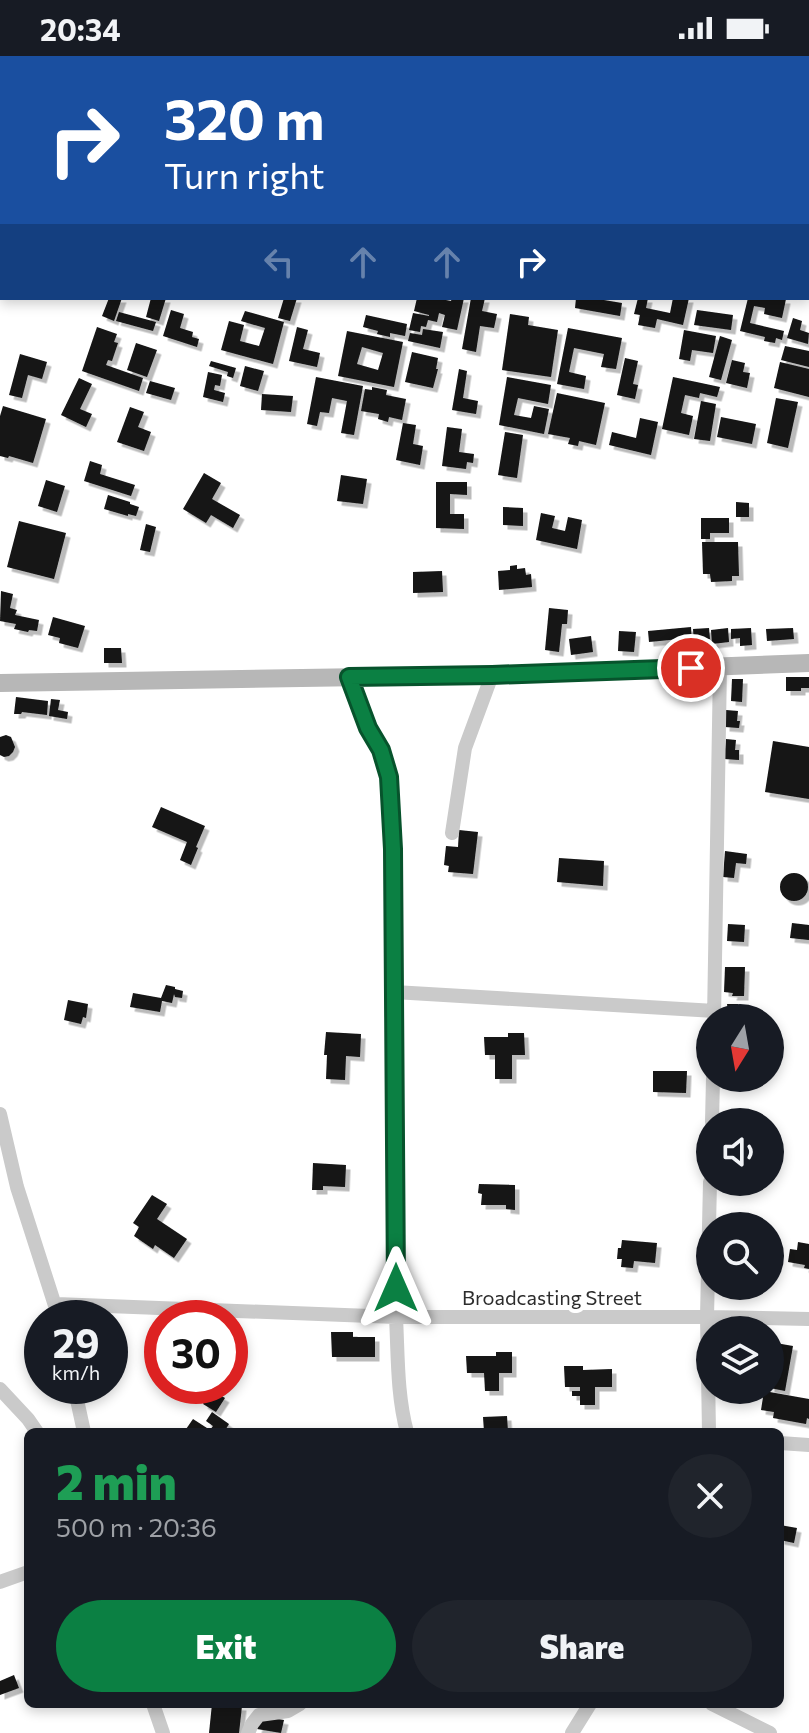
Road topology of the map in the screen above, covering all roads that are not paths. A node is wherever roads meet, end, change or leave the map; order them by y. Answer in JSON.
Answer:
{"nodes":[{"id":1,"x":809,"y":663,"type":"edge"},
{"id":2,"x":720,"y":667,"type":"junction"},
{"id":3,"x":492,"y":675,"type":"junction"},
{"id":4,"x":349,"y":677,"type":"junction"},
{"id":5,"x":0,"y":683,"type":"edge"},
{"id":6,"x":452,"y":833,"type":"dead end"},
{"id":7,"x":394,"y":992,"type":"junction"},
{"id":8,"x":714,"y":1004,"type":"edge"},
{"id":9,"x":696,"y":1013,"type":"edge"},
{"id":10,"x":0,"y":1114,"type":"edge"},
{"id":11,"x":710,"y":1196,"type":"edge"},
{"id":12,"x":54,"y":1300,"type":"edge"},
{"id":13,"x":128,"y":1312,"type":"edge"},
{"id":14,"x":707,"y":1316,"type":"edge"},
{"id":15,"x":396,"y":1317,"type":"junction"},
{"id":16,"x":696,"y":1317,"type":"edge"},
{"id":17,"x":784,"y":1319,"type":"edge"},
{"id":18,"x":809,"y":1319,"type":"edge"},
{"id":19,"x":0,"y":1389,"type":"edge"},
{"id":20,"x":78,"y":1404,"type":"edge"},
{"id":21,"x":709,"y":1404,"type":"edge"},
{"id":22,"x":34,"y":1428,"type":"edge"},
{"id":23,"x":83,"y":1428,"type":"edge"},
{"id":24,"x":406,"y":1428,"type":"edge"},
{"id":25,"x":709,"y":1428,"type":"edge"},
{"id":26,"x":784,"y":1443,"type":"edge"},
{"id":27,"x":809,"y":1445,"type":"edge"},
{"id":28,"x":24,"y":1573,"type":"edge"},
{"id":29,"x":0,"y":1582,"type":"edge"},
{"id":30,"x":154,"y":1708,"type":"edge"},
{"id":31,"x":293,"y":1708,"type":"edge"},
{"id":32,"x":588,"y":1708,"type":"edge"},
{"id":33,"x":720,"y":1708,"type":"edge"},
{"id":34,"x":163,"y":1733,"type":"edge"},
{"id":35,"x":248,"y":1733,"type":"edge"},
{"id":36,"x":572,"y":1733,"type":"edge"},
{"id":37,"x":770,"y":1733,"type":"edge"}],
"edges":[{"from":1,"to":2,"type":"main road"},
{"from":2,"to":3,"type":"main road"},
{"from":2,"to":8,"type":"street"},
{"from":3,"to":4,"type":"main road"},
{"from":3,"to":6,"type":"street"},
{"from":4,"to":5,"type":"main road"},
{"from":4,"to":7,"type":"street"},
{"from":7,"to":9,"type":"street"},
{"from":7,"to":15,"type":"street"},
{"from":10,"to":12,"type":"street"},
{"from":11,"to":14,"type":"street"},
{"from":13,"to":15,"type":"street","name":"Broadcasting Street"},
{"from":15,"to":16,"type":"street","name":"Broadcasting Street"},
{"from":15,"to":24,"type":"street"},
{"from":17,"to":18,"type":"street","name":"Broadcasting Street"},
{"from":19,"to":22,"type":"street"},
{"from":20,"to":23,"type":"street"},
{"from":21,"to":25,"type":"street"},
{"from":26,"to":27,"type":"street"},
{"from":28,"to":29,"type":"street"},
{"from":30,"to":34,"type":"street"},
{"from":31,"to":35,"type":"street"},
{"from":32,"to":36,"type":"street"},
{"from":33,"to":37,"type":"street"}]}
